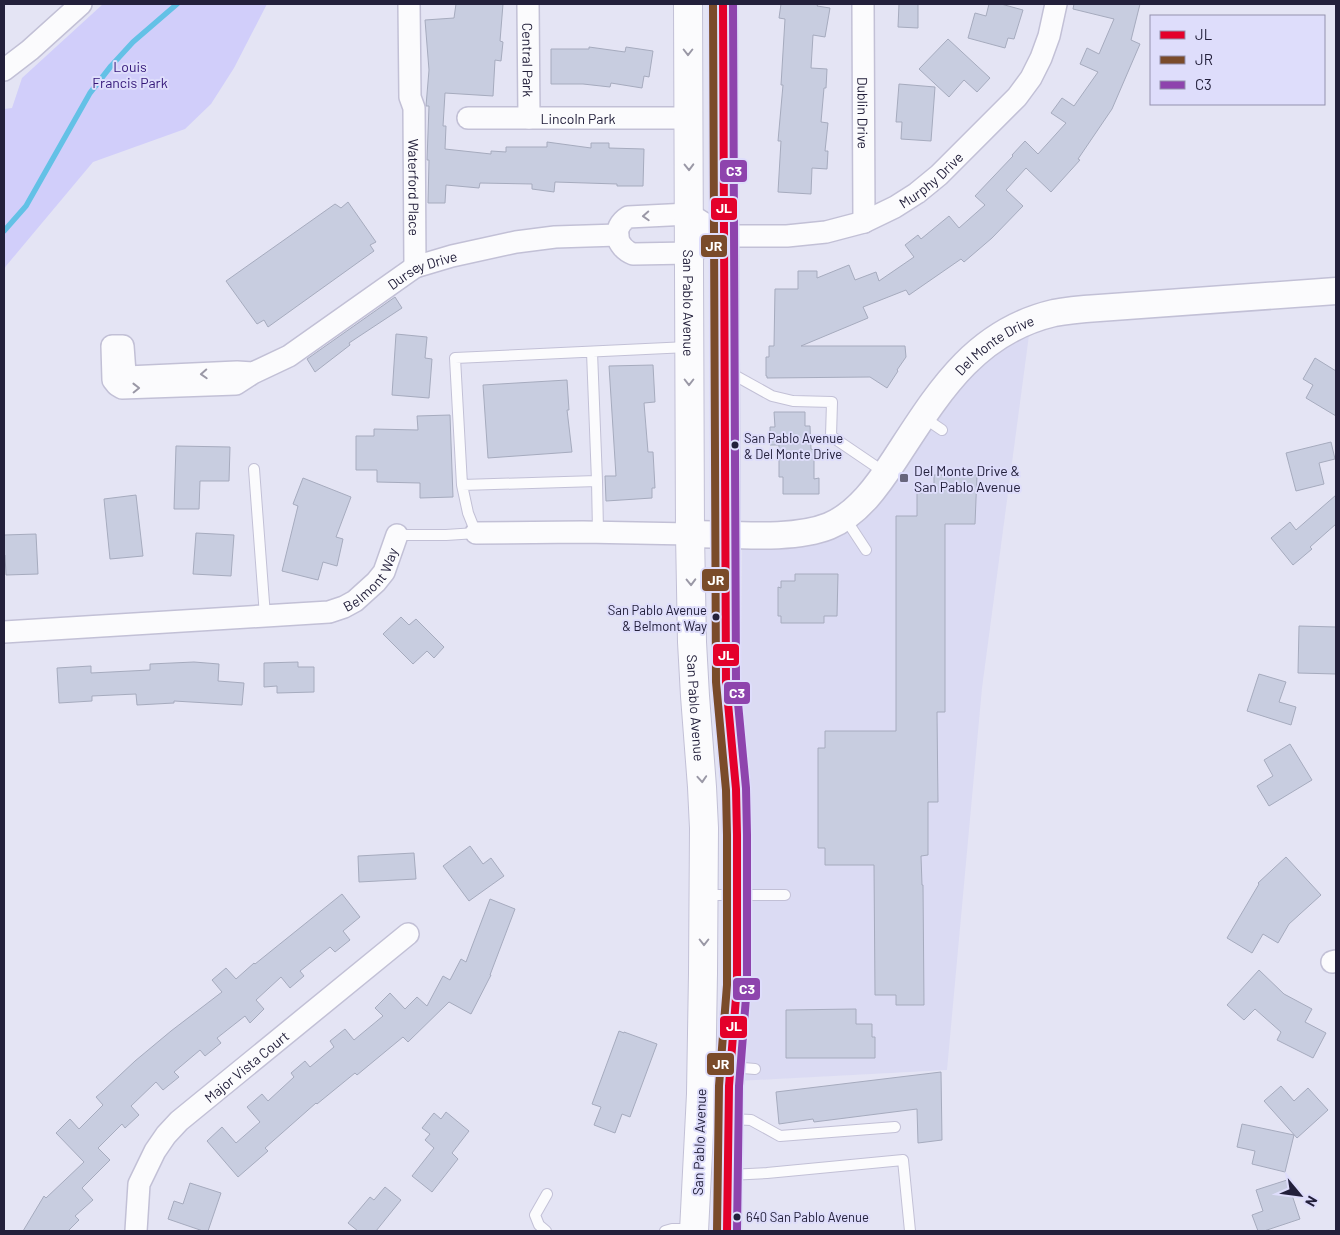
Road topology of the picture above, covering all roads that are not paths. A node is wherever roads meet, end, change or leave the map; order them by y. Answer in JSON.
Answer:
{"nodes":[{"id":1,"x":81,"y":4,"type":"edge"},
{"id":2,"x":409,"y":4,"type":"edge"},
{"id":3,"x":421,"y":4,"type":"edge"},
{"id":4,"x":528,"y":4,"type":"edge"},
{"id":5,"x":688,"y":4,"type":"edge"},
{"id":6,"x":723,"y":4,"type":"edge"},
{"id":7,"x":863,"y":4,"type":"edge"},
{"id":8,"x":1056,"y":4,"type":"edge"},
{"id":9,"x":4,"y":70,"type":"edge"},
{"id":10,"x":414,"y":108,"type":"junction"},
{"id":11,"x":468,"y":118,"type":"dead end"},
{"id":12,"x":529,"y":118,"type":"junction"},
{"id":13,"x":688,"y":118,"type":"junction"},
{"id":14,"x":689,"y":214,"type":"junction"},
{"id":15,"x":864,"y":222,"type":"junction"},
{"id":16,"x":618,"y":235,"type":"junction"},
{"id":17,"x":724,"y":236,"type":"junction"},
{"id":18,"x":690,"y":253,"type":"junction"},
{"id":19,"x":415,"y":267,"type":"junction"},
{"id":20,"x":1336,"y":291,"type":"edge"},
{"id":21,"x":689,"y":347,"type":"junction"},
{"id":22,"x":592,"y":352,"type":"junction"},
{"id":23,"x":726,"y":370,"type":"junction"},
{"id":24,"x":252,"y":373,"type":"junction"},
{"id":25,"x":254,"y":469,"type":"dead end"},
{"id":26,"x":885,"y":473,"type":"junction"},
{"id":27,"x":597,"y":481,"type":"junction"},
{"id":28,"x":462,"y":485,"type":"junction"},
{"id":29,"x":844,"y":518,"type":"junction"},
{"id":30,"x":598,"y":532,"type":"junction"},
{"id":31,"x":476,"y":533,"type":"junction"},
{"id":32,"x":690,"y":534,"type":"junction"},
{"id":33,"x":726,"y":534,"type":"junction"},
{"id":34,"x":397,"y":535,"type":"joint"},
{"id":35,"x":866,"y":550,"type":"dead end"},
{"id":36,"x":265,"y":616,"type":"junction"},
{"id":37,"x":4,"y":632,"type":"edge"},
{"id":38,"x":703,"y":895,"type":"junction"},
{"id":39,"x":737,"y":895,"type":"junction"},
{"id":40,"x":785,"y":895,"type":"dead end"},
{"id":41,"x":408,"y":934,"type":"dead end"},
{"id":42,"x":728,"y":1119,"type":"junction"},
{"id":43,"x":895,"y":1127,"type":"dead end"},
{"id":44,"x":728,"y":1175,"type":"junction"},
{"id":45,"x":547,"y":1194,"type":"dead end"},
{"id":46,"x":694,"y":1230,"type":"edge"},
{"id":47,"x":136,"y":1231,"type":"edge"},
{"id":48,"x":546,"y":1231,"type":"edge"},
{"id":49,"x":665,"y":1231,"type":"edge"},
{"id":50,"x":727,"y":1231,"type":"edge"},
{"id":51,"x":910,"y":1231,"type":"edge"}],
"edges":[{"from":1,"to":9,"type":"street"},
{"from":2,"to":10,"type":"street","name":"Waterford Place"},
{"from":3,"to":10,"type":"street","name":"Waterford Place"},
{"from":4,"to":12,"type":"street","name":"Central Park"},
{"from":5,"to":13,"type":"main road","name":"San Pablo Avenue","one_way":true},
{"from":6,"to":17,"type":"main road","name":"San Pablo Avenue"},
{"from":7,"to":15,"type":"street","name":"Dublin Drive"},
{"from":8,"to":15,"type":"street","name":"Murphy Drive"},
{"from":10,"to":19,"type":"street","name":"Waterford Place"},
{"from":11,"to":12,"type":"street","name":"Lincoln Park"},
{"from":12,"to":13,"type":"street","name":"Lincoln Park"},
{"from":13,"to":14,"type":"main road","name":"San Pablo Avenue","one_way":true},
{"from":14,"to":16,"type":"street","one_way":true},
{"from":14,"to":17,"type":"street"},
{"from":14,"to":18,"type":"main road","name":"San Pablo Avenue"},
{"from":15,"to":17,"type":"street","name":"Murphy Drive"},
{"from":16,"to":18,"type":"street"},
{"from":16,"to":19,"type":"street","name":"Dursey Drive"},
{"from":17,"to":18,"type":"street"},
{"from":17,"to":23,"type":"main road","name":"San Pablo Avenue"},
{"from":18,"to":21,"type":"main road","name":"San Pablo Avenue"},
{"from":19,"to":24,"type":"street","name":"Dursey Drive"},
{"from":20,"to":26,"type":"street","name":"Del Monte Drive"},
{"from":21,"to":22,"type":"lane"},
{"from":21,"to":32,"type":"main road","name":"San Pablo Avenue","one_way":true},
{"from":22,"to":27,"type":"lane"},
{"from":22,"to":28,"type":"lane"},
{"from":23,"to":26,"type":"lane"},
{"from":23,"to":33,"type":"main road","name":"San Pablo Avenue"},
{"from":24,"to":24,"type":"street","name":"Dursey Drive","one_way":true},
{"from":25,"to":36,"type":"lane"},
{"from":26,"to":29,"type":"street","name":"Del Monte Drive"},
{"from":27,"to":28,"type":"lane"},
{"from":27,"to":30,"type":"lane"},
{"from":28,"to":31,"type":"lane"},
{"from":29,"to":33,"type":"street","name":"Del Monte Drive"},
{"from":29,"to":35,"type":"lane"},
{"from":30,"to":31,"type":"street","name":"Belmont Way"},
{"from":30,"to":32,"type":"street","name":"Belmont Way"},
{"from":31,"to":34,"type":"lane","name":"Belmont Way"},
{"from":32,"to":33,"type":"street","name":"Belmont Way"},
{"from":32,"to":38,"type":"main road","name":"San Pablo Avenue","one_way":true},
{"from":33,"to":39,"type":"main road","name":"San Pablo Avenue"},
{"from":34,"to":36,"type":"street","name":"Belmont Way"},
{"from":36,"to":37,"type":"street","name":"Belmont Way"},
{"from":38,"to":39,"type":"lane"},
{"from":38,"to":46,"type":"main road","name":"San Pablo Avenue","one_way":true},
{"from":39,"to":40,"type":"lane"},
{"from":39,"to":42,"type":"main road","name":"San Pablo Avenue"},
{"from":41,"to":47,"type":"street","name":"Major Vista Court"},
{"from":42,"to":43,"type":"lane"},
{"from":42,"to":44,"type":"main road","name":"San Pablo Avenue"},
{"from":44,"to":50,"type":"main road","name":"San Pablo Avenue"},
{"from":44,"to":51,"type":"lane"},
{"from":45,"to":48,"type":"lane"},
{"from":46,"to":49,"type":"lane"}]}
